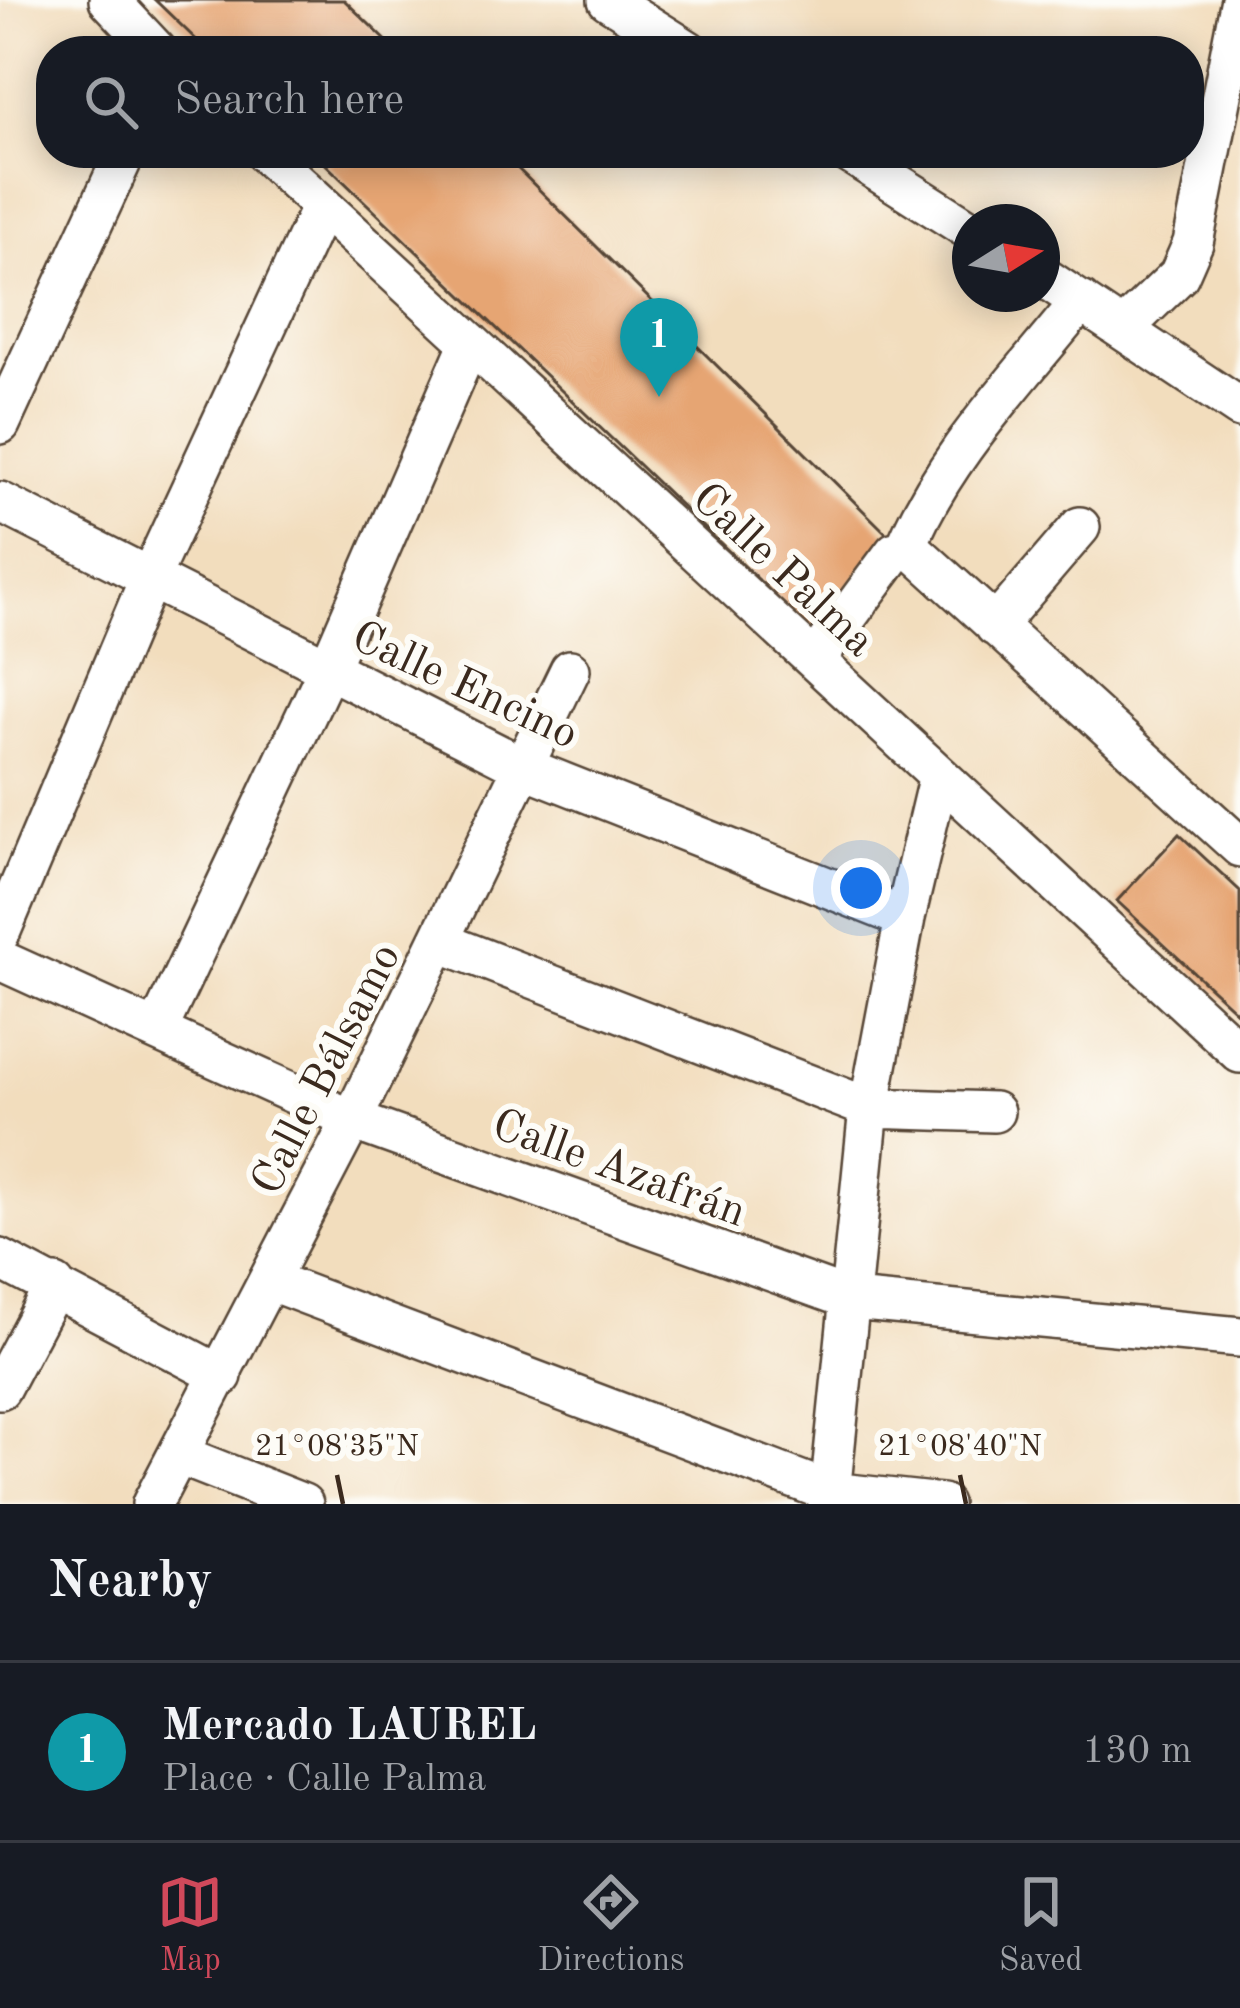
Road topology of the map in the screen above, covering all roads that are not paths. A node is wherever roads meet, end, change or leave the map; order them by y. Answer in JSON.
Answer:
{"nodes":[{"id":1,"x":109,"y":0,"type":"edge"},
{"id":2,"x":608,"y":0,"type":"edge"},
{"id":3,"x":1240,"y":4,"type":"edge"},
{"id":4,"x":143,"y":36,"type":"edge"},
{"id":5,"x":664,"y":36,"type":"edge"},
{"id":6,"x":117,"y":168,"type":"edge"},
{"id":7,"x":281,"y":168,"type":"edge"},
{"id":8,"x":873,"y":168,"type":"edge"},
{"id":9,"x":322,"y":206,"type":"junction"},
{"id":10,"x":952,"y":219,"type":"edge"},
{"id":11,"x":1060,"y":287,"type":"edge"},
{"id":12,"x":1082,"y":301,"type":"junction"},
{"id":13,"x":1124,"y":328,"type":"junction"},
{"id":14,"x":470,"y":341,"type":"junction"},
{"id":15,"x":1240,"y":408,"type":"edge"},
{"id":16,"x":0,"y":424,"type":"edge"},
{"id":17,"x":0,"y":502,"type":"edge"},
{"id":18,"x":1080,"y":527,"type":"dead end"},
{"id":19,"x":904,"y":550,"type":"junction"},
{"id":20,"x":151,"y":575,"type":"junction"},
{"id":21,"x":995,"y":626,"type":"junction"},
{"id":22,"x":815,"y":660,"type":"junction"},
{"id":23,"x":327,"y":670,"type":"junction"},
{"id":24,"x":570,"y":670,"type":"dead end"},
{"id":25,"x":523,"y":767,"type":"junction"},
{"id":26,"x":939,"y":775,"type":"junction"},
{"id":27,"x":1240,"y":847,"type":"edge"},
{"id":28,"x":905,"y":918,"type":"junction"},
{"id":29,"x":0,"y":933,"type":"edge"},
{"id":30,"x":440,"y":942,"type":"junction"},
{"id":31,"x":0,"y":960,"type":"edge"},
{"id":32,"x":157,"y":1031,"type":"junction"},
{"id":33,"x":1240,"y":1053,"type":"edge"},
{"id":34,"x":869,"y":1108,"type":"junction"},
{"id":35,"x":994,"y":1112,"type":"dead end"},
{"id":36,"x":352,"y":1120,"type":"junction"},
{"id":37,"x":0,"y":1258,"type":"edge"},
{"id":38,"x":271,"y":1281,"type":"junction"},
{"id":39,"x":55,"y":1286,"type":"junction"},
{"id":40,"x":852,"y":1300,"type":"junction"},
{"id":41,"x":1240,"y":1337,"type":"edge"},
{"id":42,"x":222,"y":1376,"type":"junction"},
{"id":43,"x":0,"y":1389,"type":"edge"},
{"id":44,"x":179,"y":1455,"type":"junction"},
{"id":45,"x":830,"y":1498,"type":"edge"},
{"id":46,"x":152,"y":1504,"type":"edge"},
{"id":47,"x":302,"y":1504,"type":"edge"},
{"id":48,"x":942,"y":1504,"type":"edge"}],
"edges":[{"from":1,"to":4,"type":"street"},
{"from":2,"to":5,"type":"street"},
{"from":3,"to":13,"type":"street"},
{"from":6,"to":16,"type":"street"},
{"from":7,"to":9,"type":"street","name":"Calle Palma"},
{"from":8,"to":10,"type":"street"},
{"from":9,"to":14,"type":"street","name":"Calle Palma"},
{"from":9,"to":20,"type":"street"},
{"from":11,"to":12,"type":"street"},
{"from":12,"to":13,"type":"street"},
{"from":12,"to":19,"type":"street"},
{"from":13,"to":15,"type":"street"},
{"from":14,"to":22,"type":"street","name":"Calle Palma"},
{"from":14,"to":23,"type":"street"},
{"from":17,"to":20,"type":"street","name":"Calle Encino"},
{"from":18,"to":21,"type":"street"},
{"from":19,"to":21,"type":"street"},
{"from":19,"to":22,"type":"street"},
{"from":20,"to":23,"type":"street","name":"Calle Encino"},
{"from":20,"to":29,"type":"street"},
{"from":21,"to":27,"type":"street"},
{"from":22,"to":26,"type":"street","name":"Calle Palma"},
{"from":23,"to":25,"type":"street","name":"Calle Encino"},
{"from":23,"to":32,"type":"street"},
{"from":24,"to":25,"type":"street","name":"Calle Bálsamo"},
{"from":25,"to":28,"type":"street","name":"Calle Encino"},
{"from":25,"to":30,"type":"street","name":"Calle Bálsamo"},
{"from":26,"to":28,"type":"street"},
{"from":26,"to":33,"type":"street","name":"Calle Palma"},
{"from":28,"to":34,"type":"street"},
{"from":30,"to":34,"type":"street"},
{"from":30,"to":36,"type":"street","name":"Calle Bálsamo"},
{"from":31,"to":32,"type":"street","name":"Calle Azafrán"},
{"from":32,"to":36,"type":"street","name":"Calle Azafrán"},
{"from":34,"to":35,"type":"street"},
{"from":34,"to":40,"type":"street"},
{"from":36,"to":38,"type":"street","name":"Calle Bálsamo"},
{"from":36,"to":40,"type":"street","name":"Calle Azafrán"},
{"from":37,"to":39,"type":"street"},
{"from":38,"to":42,"type":"street","name":"Calle Bálsamo"},
{"from":38,"to":45,"type":"street"},
{"from":39,"to":42,"type":"street"},
{"from":39,"to":43,"type":"street"},
{"from":40,"to":41,"type":"street","name":"Calle Azafrán"},
{"from":40,"to":45,"type":"street"},
{"from":42,"to":44,"type":"street","name":"Calle Bálsamo"},
{"from":44,"to":46,"type":"street","name":"Calle Bálsamo"},
{"from":44,"to":47,"type":"street"},
{"from":45,"to":48,"type":"street"}]}
